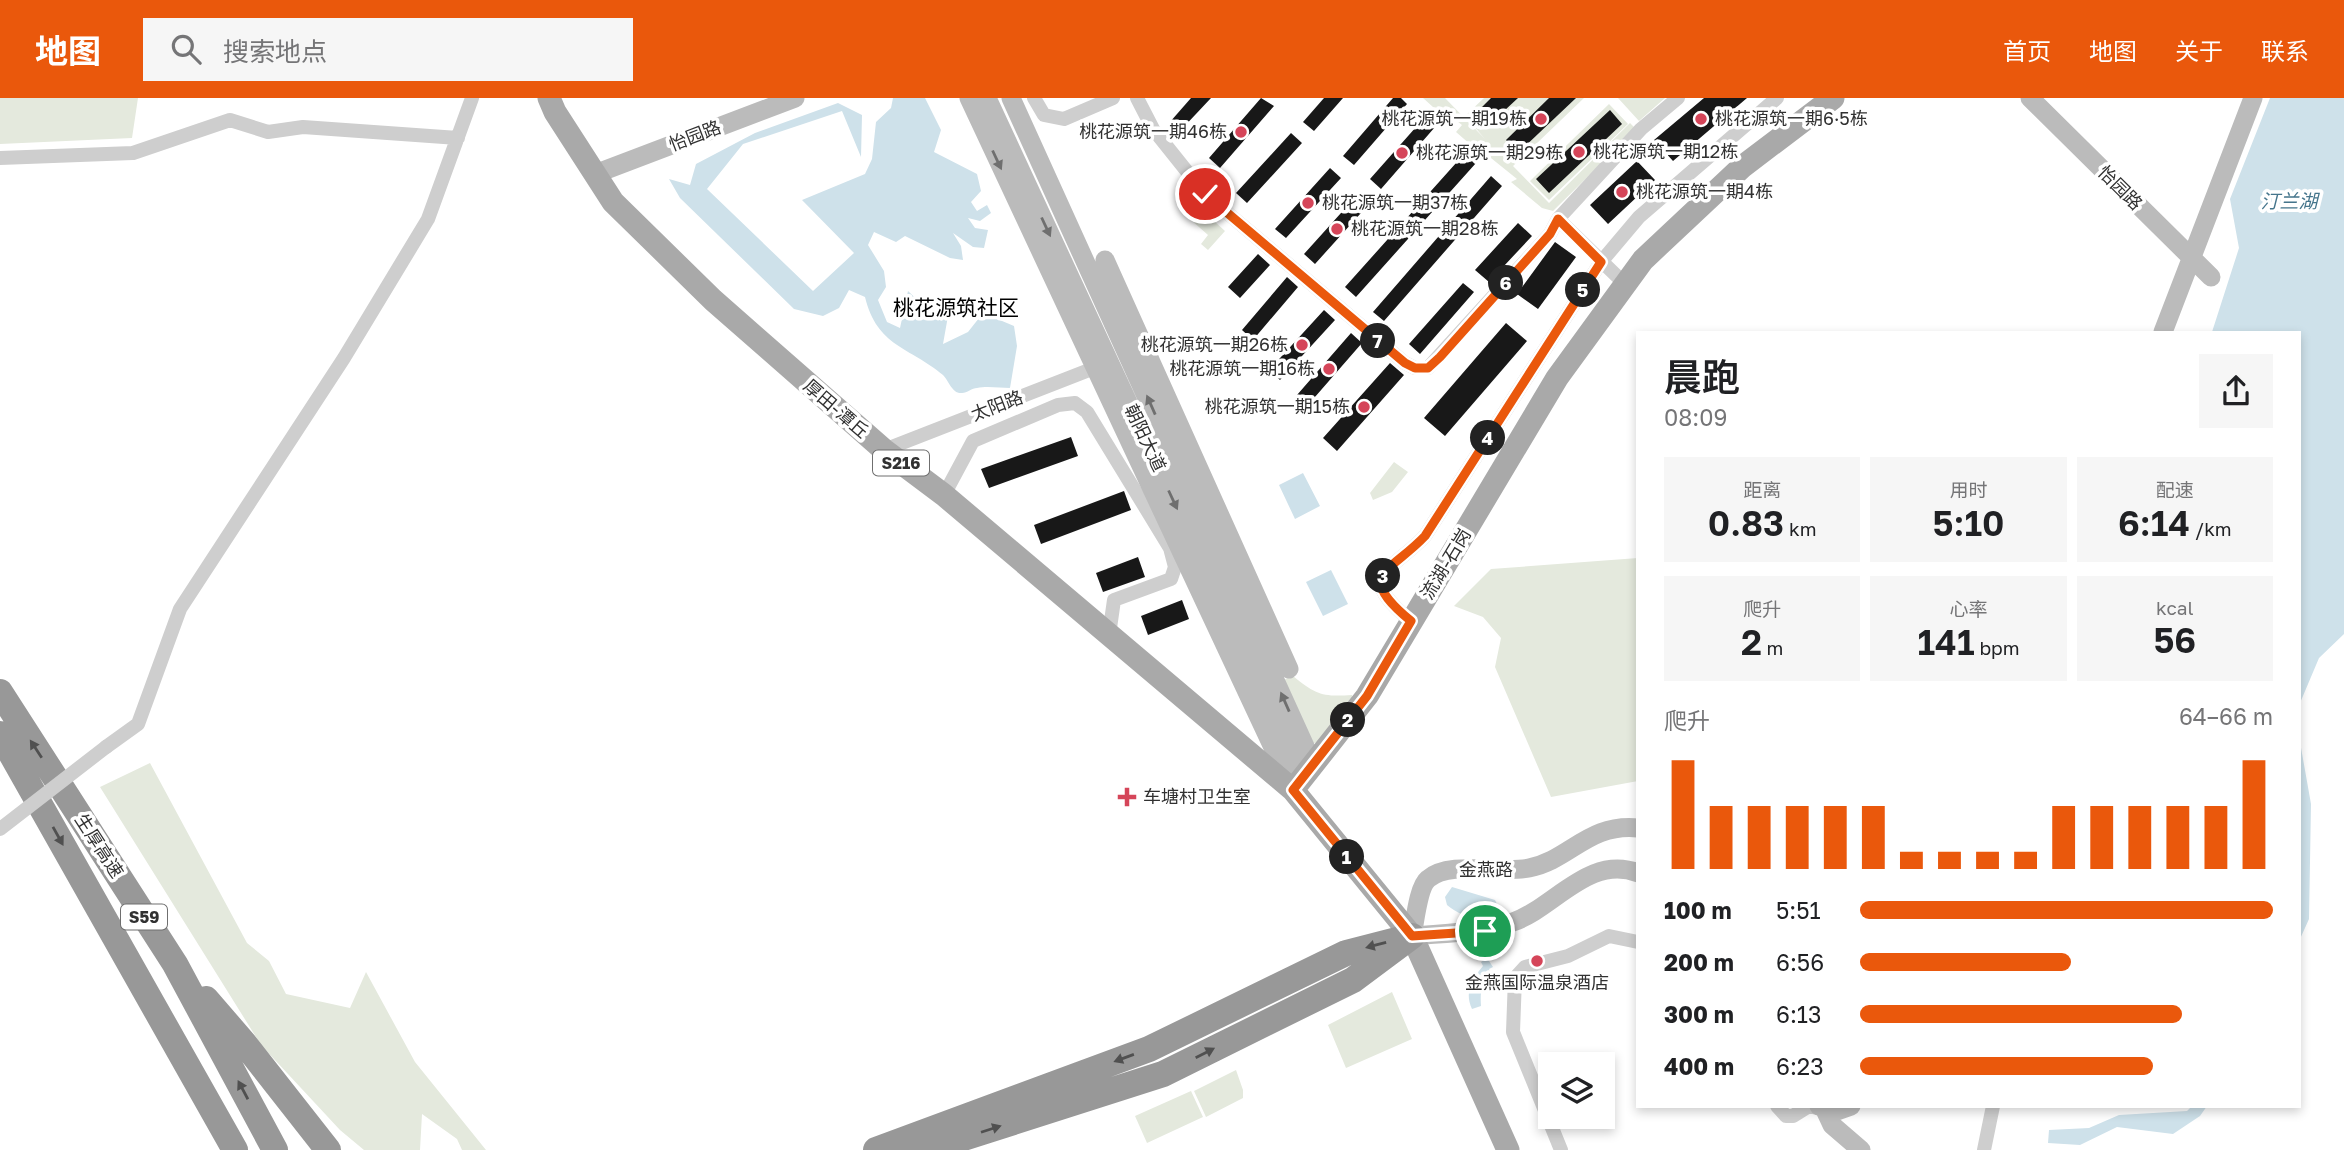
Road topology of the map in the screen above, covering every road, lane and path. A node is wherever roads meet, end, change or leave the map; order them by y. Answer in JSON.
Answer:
{"nodes":[{"id":1,"x":472,"y":98,"type":"edge"},
{"id":2,"x":549,"y":98,"type":"edge"},
{"id":3,"x":795,"y":98,"type":"edge"},
{"id":4,"x":969,"y":98,"type":"edge"},
{"id":5,"x":987,"y":98,"type":"edge"},
{"id":6,"x":1011,"y":98,"type":"edge"},
{"id":7,"x":1034,"y":98,"type":"edge"},
{"id":8,"x":1113,"y":98,"type":"edge"},
{"id":9,"x":1137,"y":98,"type":"edge"},
{"id":10,"x":1678,"y":98,"type":"edge"},
{"id":11,"x":1777,"y":98,"type":"edge"},
{"id":12,"x":1833,"y":98,"type":"edge"},
{"id":13,"x":2030,"y":98,"type":"edge"},
{"id":14,"x":2253,"y":98,"type":"edge"},
{"id":15,"x":458,"y":138,"type":"junction"},
{"id":16,"x":0,"y":158,"type":"edge"},
{"id":17,"x":595,"y":174,"type":"junction"},
{"id":18,"x":1558,"y":219,"type":"junction"},
{"id":19,"x":2192,"y":258,"type":"junction"},
{"id":20,"x":1105,"y":260,"type":"dead end"},
{"id":21,"x":1601,"y":262,"type":"junction"},
{"id":22,"x":2211,"y":277,"type":"dead end"},
{"id":23,"x":1625,"y":284,"type":"junction"},
{"id":24,"x":2164,"y":331,"type":"edge"},
{"id":25,"x":1101,"y":365,"type":"junction"},
{"id":26,"x":884,"y":450,"type":"junction"},
{"id":27,"x":1147,"y":479,"type":"junction"},
{"id":28,"x":944,"y":495,"type":"junction"},
{"id":29,"x":1411,"y":621,"type":"junction"},
{"id":30,"x":1109,"y":635,"type":"junction"},
{"id":31,"x":1289,"y":670,"type":"dead end"},
{"id":32,"x":0,"y":692,"type":"edge"},
{"id":33,"x":0,"y":734,"type":"edge"},
{"id":34,"x":1303,"y":777,"type":"junction"},
{"id":35,"x":1636,"y":828,"type":"edge"},
{"id":36,"x":0,"y":829,"type":"edge"},
{"id":37,"x":1636,"y":835,"type":"edge"},
{"id":38,"x":1636,"y":872,"type":"edge"},
{"id":39,"x":1636,"y":879,"type":"edge"},
{"id":40,"x":1412,"y":936,"type":"junction"},
{"id":41,"x":1636,"y":942,"type":"edge"},
{"id":42,"x":175,"y":964,"type":"junction"},
{"id":43,"x":140,"y":982,"type":"junction"},
{"id":44,"x":1779,"y":1108,"type":"edge"},
{"id":45,"x":1806,"y":1108,"type":"edge"},
{"id":46,"x":1822,"y":1108,"type":"edge"},
{"id":47,"x":1848,"y":1108,"type":"edge"},
{"id":48,"x":1993,"y":1108,"type":"edge"},
{"id":49,"x":221,"y":1150,"type":"edge"},
{"id":50,"x":235,"y":1150,"type":"edge"},
{"id":51,"x":275,"y":1150,"type":"edge"},
{"id":52,"x":328,"y":1150,"type":"edge"},
{"id":53,"x":876,"y":1150,"type":"edge"},
{"id":54,"x":926,"y":1150,"type":"edge"},
{"id":55,"x":1508,"y":1150,"type":"edge"},
{"id":56,"x":1562,"y":1150,"type":"edge"},
{"id":57,"x":1861,"y":1150,"type":"edge"},
{"id":58,"x":1984,"y":1150,"type":"edge"}],
"edges":[{"from":1,"to":15,"type":"street"},
{"from":2,"to":17,"type":"main road","name":"厚田-潭丘","number":"S216"},
{"from":3,"to":17,"type":"street","name":"怡园路"},
{"from":4,"to":25,"type":"street","one_way":true},
{"from":5,"to":25,"type":"street","name":"朝阳大道","one_way":true},
{"from":34,"to":6,"type":"street","name":"朝阳大道","one_way":true},
{"from":7,"to":8,"type":"street"},
{"from":9,"to":18,"type":"street"},
{"from":10,"to":18,"type":"street"},
{"from":11,"to":21,"type":"street"},
{"from":12,"to":23,"type":"main road","name":"流湖-石岗"},
{"from":13,"to":19,"type":"street","name":"怡园路"},
{"from":14,"to":19,"type":"street"},
{"from":15,"to":16,"type":"street"},
{"from":15,"to":36,"type":"street","bridge":true},
{"from":17,"to":26,"type":"main road","name":"厚田-潭丘","number":"S216"},
{"from":18,"to":21,"type":"street"},
{"from":19,"to":22,"type":"street","name":"怡园路"},
{"from":19,"to":24,"type":"street"},
{"from":20,"to":31,"type":"street"},
{"from":21,"to":23,"type":"street"},
{"from":21,"to":29,"type":"street"},
{"from":23,"to":29,"type":"main road","name":"流湖-石岗"},
{"from":25,"to":26,"type":"street","name":"太阳路"},
{"from":25,"to":27,"type":"street","name":"朝阳大道"},
{"from":26,"to":28,"type":"main road","name":"厚田-潭丘","number":"S216"},
{"from":27,"to":28,"type":"street"},
{"from":27,"to":30,"type":"street"},
{"from":27,"to":34,"type":"street","name":"朝阳大道","one_way":true},
{"from":28,"to":30,"type":"main road","name":"厚田-潭丘","number":"S216"},
{"from":29,"to":34,"type":"main road","name":"流湖-石岗"},
{"from":30,"to":34,"type":"main road","name":"厚田-潭丘","number":"S216"},
{"from":42,"to":32,"type":"highway","name":"生厚高速","number":"S59","one_way":true},
{"from":33,"to":43,"type":"highway","name":"生厚高速","number":"S59","one_way":true},
{"from":34,"to":40,"type":"main road"},
{"from":35,"to":40,"type":"street","name":"金燕路"},
{"from":37,"to":40,"type":"street","name":"金燕路"},
{"from":38,"to":40,"type":"street"},
{"from":39,"to":40,"type":"street"},
{"from":40,"to":53,"type":"highway","one_way":true},
{"from":54,"to":40,"type":"highway","one_way":true},
{"from":40,"to":55,"type":"main road"},
{"from":41,"to":56,"type":"street"},
{"from":51,"to":42,"type":"highway","name":"生厚高速","number":"S59","one_way":true},
{"from":42,"to":52,"type":"highway"},
{"from":43,"to":49,"type":"highway"},
{"from":43,"to":50,"type":"highway","name":"生厚高速","number":"S59"},
{"from":44,"to":45,"type":"street"},
{"from":46,"to":47,"type":"street"},
{"from":46,"to":57,"type":"street"},
{"from":48,"to":58,"type":"street"}]}
